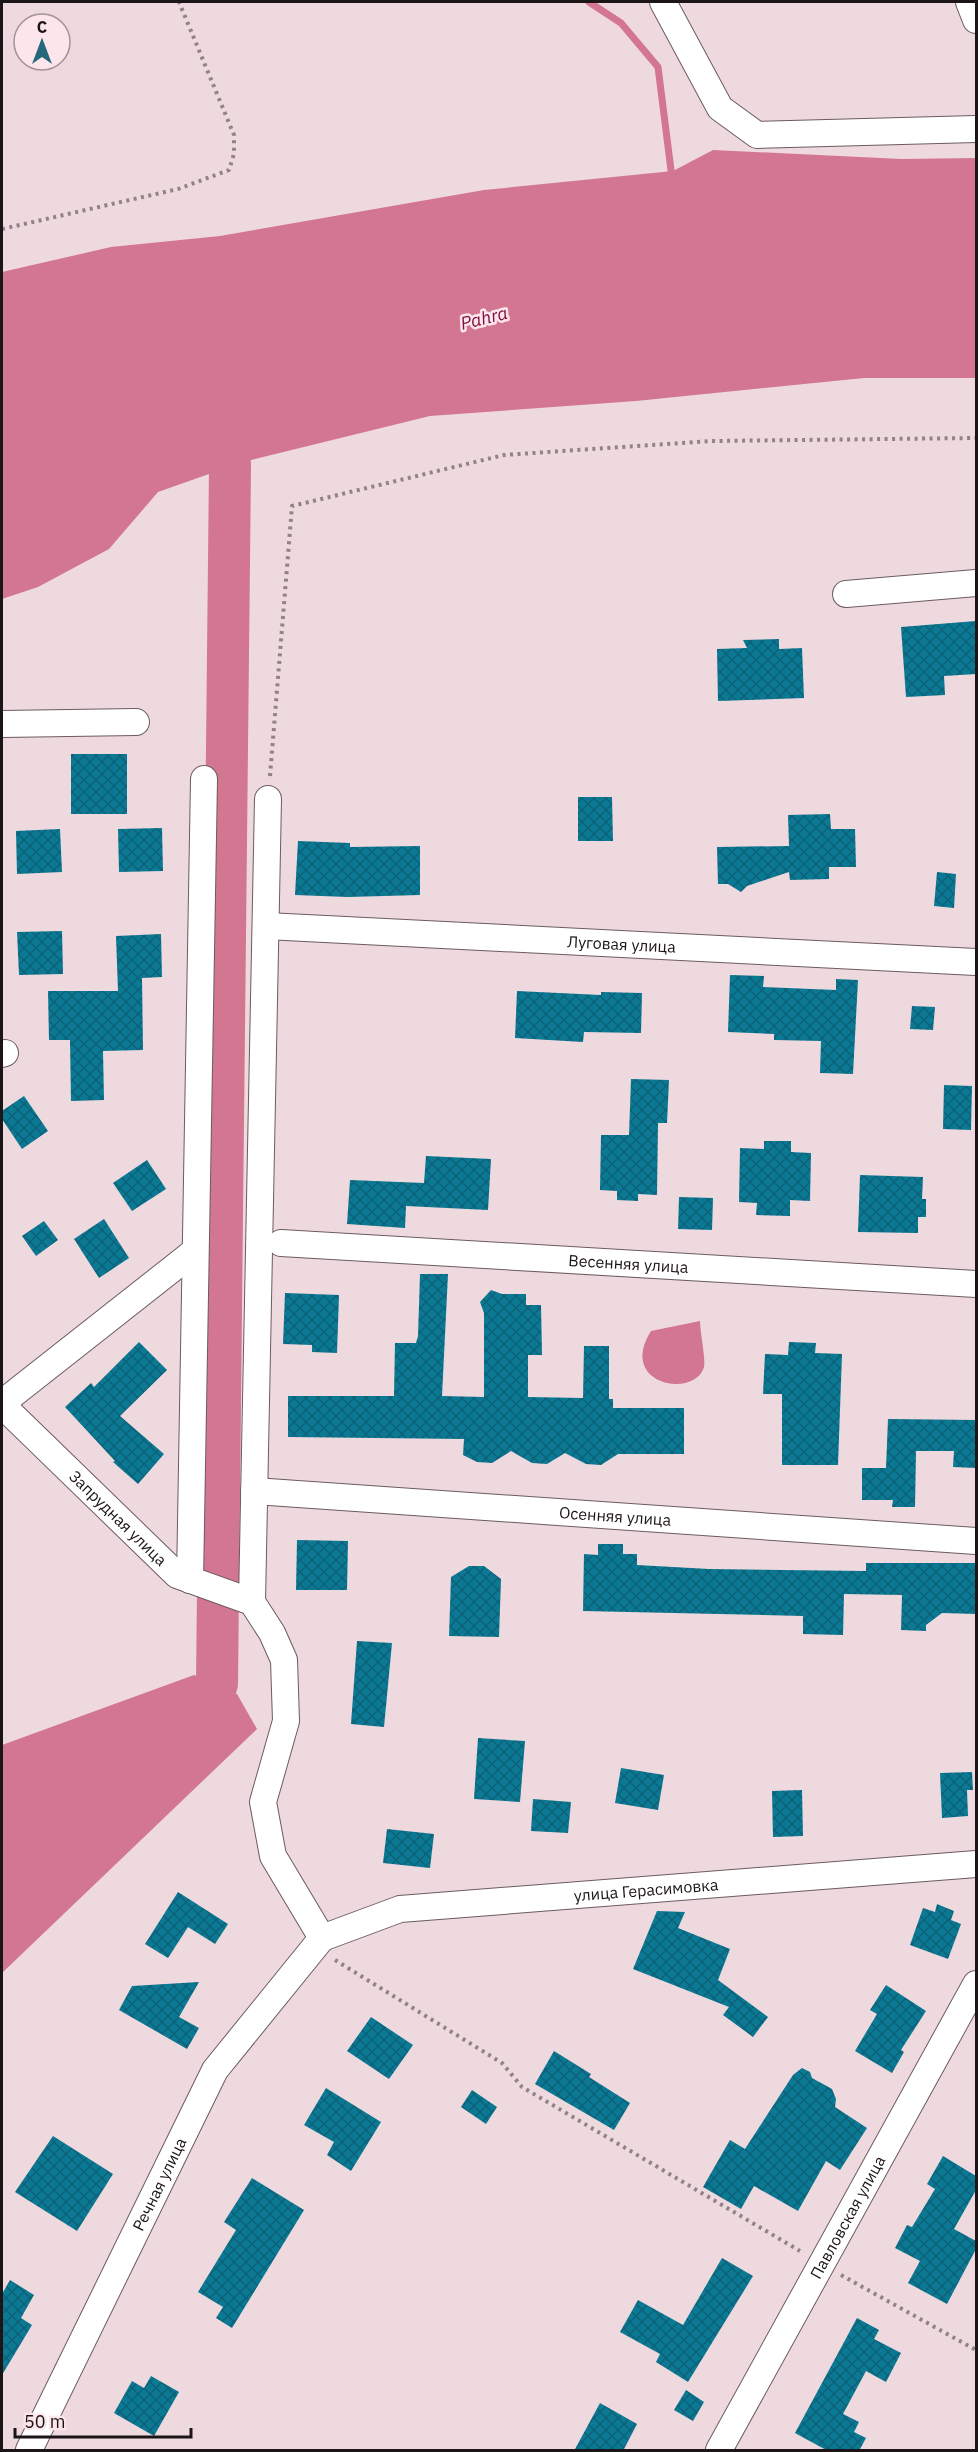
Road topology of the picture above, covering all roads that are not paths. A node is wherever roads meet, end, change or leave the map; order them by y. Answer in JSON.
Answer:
{"nodes":[{"id":1,"x":663,"y":2,"type":"edge"},
{"id":2,"x":969,"y":2,"type":"edge"},
{"id":3,"x":976,"y":20,"type":"edge"},
{"id":4,"x":976,"y":129,"type":"edge"},
{"id":5,"x":976,"y":583,"type":"edge"},
{"id":6,"x":846,"y":594,"type":"dead end"},
{"id":7,"x":136,"y":722,"type":"dead end"},
{"id":8,"x":2,"y":724,"type":"edge"},
{"id":9,"x":204,"y":779,"type":"dead end"},
{"id":10,"x":268,"y":799,"type":"road end"},
{"id":11,"x":266,"y":926,"type":"junction"},
{"id":12,"x":976,"y":962,"type":"edge"},
{"id":13,"x":281,"y":1243,"type":"dead end"},
{"id":14,"x":195,"y":1251,"type":"junction"},
{"id":15,"x":976,"y":1284,"type":"edge"},
{"id":16,"x":2,"y":1404,"type":"edge"},
{"id":17,"x":254,"y":1491,"type":"junction"},
{"id":18,"x":976,"y":1541,"type":"edge"},
{"id":19,"x":189,"y":1580,"type":"junction"},
{"id":20,"x":252,"y":1602,"type":"junction"},
{"id":21,"x":976,"y":1864,"type":"edge"},
{"id":22,"x":318,"y":1942,"type":"junction"},
{"id":23,"x":976,"y":1983,"type":"edge"},
{"id":24,"x":28,"y":2451,"type":"edge"},
{"id":25,"x":719,"y":2451,"type":"edge"}],
"edges":[{"from":1,"to":4,"type":"street"},
{"from":2,"to":3,"type":"street"},
{"from":5,"to":6,"type":"street"},
{"from":7,"to":8,"type":"street"},
{"from":9,"to":14,"type":"street"},
{"from":10,"to":11,"type":"street"},
{"from":11,"to":12,"type":"street","name":"Луговая улица"},
{"from":11,"to":17,"type":"street"},
{"from":13,"to":15,"type":"street","name":"Весенняя улица"},
{"from":14,"to":16,"type":"street"},
{"from":14,"to":19,"type":"street"},
{"from":16,"to":19,"type":"street","name":"Запрудная улица"},
{"from":17,"to":18,"type":"street","name":"Осенняя улица"},
{"from":17,"to":20,"type":"street"},
{"from":19,"to":20,"type":"street","name":"Запрудная улица"},
{"from":20,"to":22,"type":"street"},
{"from":21,"to":22,"type":"street","name":"улица Герасимовка"},
{"from":22,"to":24,"type":"street","name":"Речная улица"},
{"from":23,"to":25,"type":"street","name":"Павловская улица"}]}
